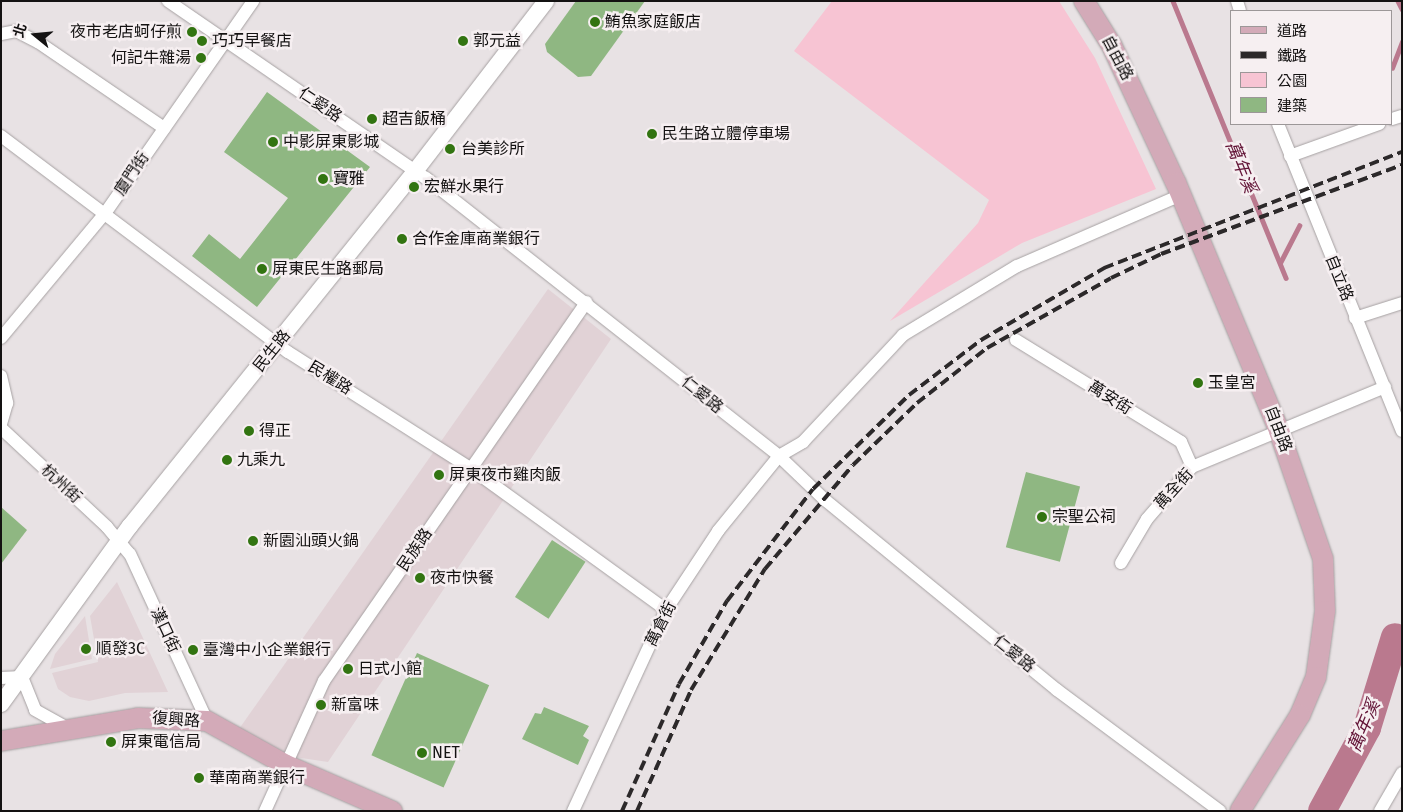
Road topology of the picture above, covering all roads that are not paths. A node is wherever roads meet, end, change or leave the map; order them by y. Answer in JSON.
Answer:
{"nodes":[{"id":1,"x":168,"y":1,"type":"edge"},
{"id":2,"x":253,"y":1,"type":"edge"},
{"id":3,"x":546,"y":1,"type":"edge"},
{"id":4,"x":1084,"y":1,"type":"edge"},
{"id":5,"x":1,"y":34,"type":"edge"},
{"id":6,"x":226,"y":42,"type":"junction"},
{"id":7,"x":1278,"y":125,"type":"edge"},
{"id":8,"x":1376,"y":125,"type":"edge"},
{"id":9,"x":164,"y":128,"type":"junction"},
{"id":10,"x":1,"y":136,"type":"edge"},
{"id":11,"x":1290,"y":156,"type":"junction"},
{"id":12,"x":416,"y":170,"type":"junction"},
{"id":13,"x":1181,"y":194,"type":"junction"},
{"id":14,"x":106,"y":212,"type":"junction"},
{"id":15,"x":586,"y":302,"type":"junction"},
{"id":16,"x":1402,"y":303,"type":"edge"},
{"id":17,"x":1355,"y":318,"type":"junction"},
{"id":18,"x":1,"y":338,"type":"edge"},
{"id":19,"x":1016,"y":340,"type":"dead end"},
{"id":20,"x":278,"y":344,"type":"junction"},
{"id":21,"x":1,"y":376,"type":"edge"},
{"id":22,"x":1385,"y":387,"type":"junction"},
{"id":23,"x":1,"y":424,"type":"edge"},
{"id":24,"x":1,"y":428,"type":"edge"},
{"id":25,"x":1279,"y":431,"type":"junction"},
{"id":26,"x":1402,"y":431,"type":"edge"},
{"id":27,"x":779,"y":456,"type":"junction"},
{"id":28,"x":1192,"y":467,"type":"junction"},
{"id":29,"x":470,"y":468,"type":"junction"},
{"id":30,"x":120,"y":541,"type":"junction"},
{"id":31,"x":1121,"y":563,"type":"dead end"},
{"id":32,"x":666,"y":610,"type":"junction"},
{"id":33,"x":22,"y":677,"type":"junction"},
{"id":34,"x":1,"y":678,"type":"edge"},
{"id":35,"x":1,"y":704,"type":"edge"},
{"id":36,"x":207,"y":721,"type":"junction"},
{"id":37,"x":67,"y":728,"type":"junction"},
{"id":38,"x":1,"y":741,"type":"edge"},
{"id":39,"x":286,"y":765,"type":"junction"},
{"id":40,"x":1402,"y":773,"type":"edge"},
{"id":41,"x":265,"y":811,"type":"edge"},
{"id":42,"x":392,"y":811,"type":"edge"},
{"id":43,"x":574,"y":811,"type":"edge"},
{"id":44,"x":1220,"y":811,"type":"edge"},
{"id":45,"x":1240,"y":811,"type":"edge"},
{"id":46,"x":1380,"y":811,"type":"edge"}],
"edges":[{"from":1,"to":6,"type":"street","name":"仁愛路"},
{"from":2,"to":6,"type":"street","name":"廈門街"},
{"from":3,"to":12,"type":"street","name":"民生路"},
{"from":4,"to":13,"type":"main road","name":"自由路"},
{"from":5,"to":9,"type":"street"},
{"from":6,"to":9,"type":"street","name":"廈門街"},
{"from":6,"to":12,"type":"street","name":"仁愛路"},
{"from":7,"to":11,"type":"street","name":"自立路"},
{"from":8,"to":11,"type":"street"},
{"from":9,"to":14,"type":"street","name":"廈門街"},
{"from":10,"to":14,"type":"street","name":"民權路"},
{"from":11,"to":17,"type":"street","name":"自立路"},
{"from":12,"to":15,"type":"street","name":"仁愛路"},
{"from":12,"to":20,"type":"street","name":"民生路"},
{"from":13,"to":25,"type":"main road","name":"自由路"},
{"from":13,"to":27,"type":"street"},
{"from":14,"to":18,"type":"street","name":"廈門街"},
{"from":14,"to":20,"type":"street","name":"民權路"},
{"from":15,"to":27,"type":"street","name":"仁愛路"},
{"from":15,"to":29,"type":"street","name":"民族路"},
{"from":16,"to":17,"type":"street"},
{"from":17,"to":22,"type":"street","name":"自立路"},
{"from":19,"to":28,"type":"street","name":"萬安街"},
{"from":20,"to":29,"type":"street","name":"民權路"},
{"from":20,"to":30,"type":"street","name":"民生路"},
{"from":21,"to":23,"type":"street"},
{"from":22,"to":25,"type":"street","name":"萬全街"},
{"from":22,"to":26,"type":"street","name":"自立路"},
{"from":24,"to":30,"type":"street","name":"杭州街"},
{"from":25,"to":28,"type":"street","name":"萬全街"},
{"from":25,"to":45,"type":"main road","name":"自由路"},
{"from":27,"to":32,"type":"street","name":"萬倉街"},
{"from":27,"to":44,"type":"street","name":"仁愛路"},
{"from":28,"to":31,"type":"street","name":"萬全街"},
{"from":29,"to":32,"type":"street","name":"民權路"},
{"from":29,"to":39,"type":"street","name":"民族路"},
{"from":30,"to":33,"type":"street","name":"民生路"},
{"from":30,"to":36,"type":"street","name":"漢口街"},
{"from":32,"to":43,"type":"street","name":"萬倉街"},
{"from":33,"to":34,"type":"street"},
{"from":33,"to":35,"type":"street","name":"民生路"},
{"from":33,"to":37,"type":"street"},
{"from":36,"to":37,"type":"main road","name":"復興路"},
{"from":36,"to":39,"type":"main road","name":"復興路"},
{"from":37,"to":38,"type":"main road","name":"復興路"},
{"from":39,"to":41,"type":"street","name":"民族路"},
{"from":39,"to":42,"type":"main road","name":"復興路"},
{"from":40,"to":46,"type":"street"}]}
